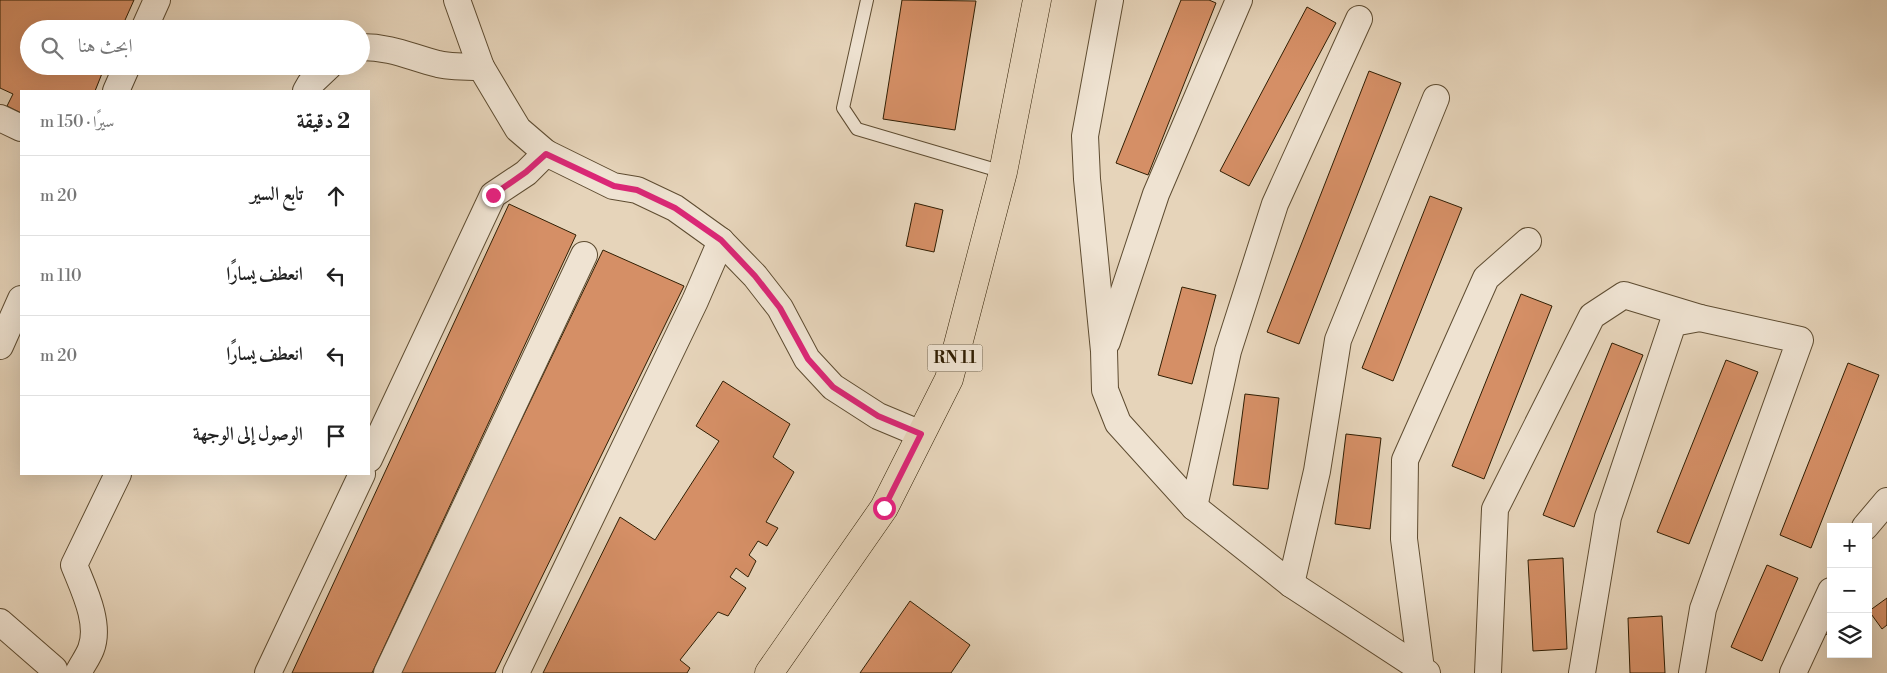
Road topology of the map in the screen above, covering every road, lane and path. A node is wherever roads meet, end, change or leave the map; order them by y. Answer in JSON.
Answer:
{"nodes":[{"id":1,"x":157,"y":0,"type":"edge"},
{"id":2,"x":457,"y":0,"type":"edge"},
{"id":3,"x":867,"y":0,"type":"edge"},
{"id":4,"x":1037,"y":0,"type":"edge"},
{"id":5,"x":1110,"y":0,"type":"edge"},
{"id":6,"x":1239,"y":0,"type":"edge"},
{"id":7,"x":1359,"y":19,"type":"dead end"},
{"id":8,"x":148,"y":20,"type":"edge"},
{"id":9,"x":370,"y":47,"type":"edge"},
{"id":10,"x":481,"y":67,"type":"junction"},
{"id":11,"x":123,"y":75,"type":"edge"},
{"id":12,"x":321,"y":75,"type":"edge"},
{"id":13,"x":116,"y":90,"type":"edge"},
{"id":14,"x":307,"y":90,"type":"edge"},
{"id":15,"x":1436,"y":98,"type":"dead end"},
{"id":16,"x":0,"y":118,"type":"edge"},
{"id":17,"x":20,"y":128,"type":"edge"},
{"id":18,"x":546,"y":154,"type":"junction"},
{"id":19,"x":1003,"y":172,"type":"junction"},
{"id":20,"x":721,"y":240,"type":"junction"},
{"id":21,"x":1528,"y":241,"type":"dead end"},
{"id":22,"x":584,"y":254,"type":"dead end"},
{"id":23,"x":20,"y":301,"type":"edge"},
{"id":24,"x":1700,"y":318,"type":"junction"},
{"id":25,"x":0,"y":346,"type":"edge"},
{"id":26,"x":1104,"y":351,"type":"junction"},
{"id":27,"x":921,"y":434,"type":"junction"},
{"id":28,"x":370,"y":457,"type":"edge"},
{"id":29,"x":118,"y":475,"type":"edge"},
{"id":30,"x":362,"y":475,"type":"edge"},
{"id":31,"x":1887,"y":501,"type":"edge"},
{"id":32,"x":1194,"y":507,"type":"junction"},
{"id":33,"x":1868,"y":523,"type":"edge"},
{"id":34,"x":1291,"y":584,"type":"junction"},
{"id":35,"x":1827,"y":600,"type":"edge"},
{"id":36,"x":0,"y":622,"type":"edge"},
{"id":37,"x":1424,"y":671,"type":"edge"},
{"id":38,"x":60,"y":672,"type":"edge"},
{"id":39,"x":268,"y":673,"type":"edge"},
{"id":40,"x":387,"y":673,"type":"edge"},
{"id":41,"x":516,"y":673,"type":"edge"},
{"id":42,"x":769,"y":673,"type":"edge"},
{"id":43,"x":1488,"y":673,"type":"edge"},
{"id":44,"x":1582,"y":673,"type":"edge"},
{"id":45,"x":1692,"y":673,"type":"edge"},
{"id":46,"x":1793,"y":673,"type":"edge"}],
"edges":[{"from":1,"to":8,"type":"street"},
{"from":2,"to":10,"type":"street"},
{"from":3,"to":19,"type":"lane"},
{"from":4,"to":19,"type":"main road","number":"RN 11"},
{"from":5,"to":26,"type":"street"},
{"from":6,"to":26,"type":"street"},
{"from":7,"to":32,"type":"street"},
{"from":9,"to":10,"type":"street"},
{"from":10,"to":18,"type":"street"},
{"from":11,"to":13,"type":"street"},
{"from":12,"to":14,"type":"street"},
{"from":15,"to":34,"type":"street"},
{"from":16,"to":17,"type":"street"},
{"from":18,"to":20,"type":"street"},
{"from":18,"to":28,"type":"street"},
{"from":19,"to":27,"type":"main road","number":"RN 11"},
{"from":20,"to":27,"type":"street"},
{"from":20,"to":41,"type":"street"},
{"from":21,"to":37,"type":"street"},
{"from":22,"to":40,"type":"street"},
{"from":23,"to":25,"type":"street"},
{"from":24,"to":43,"type":"street"},
{"from":24,"to":44,"type":"street"},
{"from":24,"to":45,"type":"street"},
{"from":26,"to":32,"type":"street"},
{"from":27,"to":42,"type":"main road","number":"RN 11"},
{"from":29,"to":38,"type":"street"},
{"from":30,"to":39,"type":"street"},
{"from":31,"to":33,"type":"street"},
{"from":32,"to":34,"type":"street"},
{"from":34,"to":37,"type":"street"},
{"from":35,"to":46,"type":"street"},
{"from":36,"to":38,"type":"street"}]}
